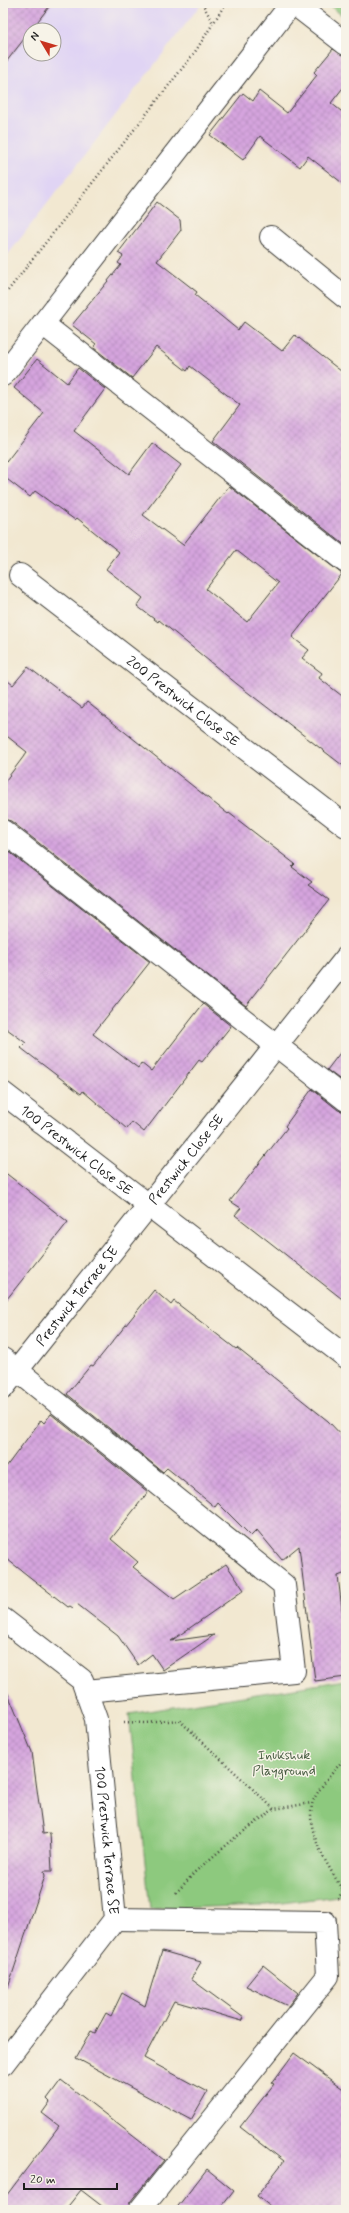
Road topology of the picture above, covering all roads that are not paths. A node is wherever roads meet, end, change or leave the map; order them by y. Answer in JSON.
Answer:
{"nodes":[{"id":1,"x":292,"y":3,"type":"edge"},
{"id":2,"x":346,"y":44,"type":"edge"},
{"id":3,"x":271,"y":237,"type":"dead end"},
{"id":4,"x":346,"y":298,"type":"edge"},
{"id":5,"x":43,"y":324,"type":"junction"},
{"id":6,"x":3,"y":375,"type":"edge"},
{"id":7,"x":346,"y":562,"type":"edge"},
{"id":8,"x":20,"y":575,"type":"dead end"},
{"id":9,"x":346,"y":826,"type":"edge"},
{"id":10,"x":3,"y":831,"type":"edge"},
{"id":11,"x":346,"y":958,"type":"edge"},
{"id":12,"x":277,"y":1046,"type":"junction"},
{"id":13,"x":3,"y":1093,"type":"edge"},
{"id":14,"x":346,"y":1100,"type":"edge"},
{"id":15,"x":151,"y":1205,"type":"junction"},
{"id":16,"x":346,"y":1357,"type":"edge"},
{"id":17,"x":10,"y":1364,"type":"edge"},
{"id":18,"x":3,"y":1388,"type":"edge"},
{"id":19,"x":3,"y":1619,"type":"edge"},
{"id":20,"x":86,"y":1691,"type":"junction"},
{"id":21,"x":115,"y":1919,"type":"junction"},
{"id":22,"x":3,"y":2064,"type":"edge"},
{"id":23,"x":140,"y":2210,"type":"edge"}],
"edges":[{"from":1,"to":2,"type":"street"},
{"from":1,"to":5,"type":"street"},
{"from":3,"to":4,"type":"street"},
{"from":5,"to":6,"type":"street"},
{"from":5,"to":7,"type":"street"},
{"from":8,"to":9,"type":"street","name":"200 Prestwick Close SE"},
{"from":10,"to":12,"type":"street"},
{"from":11,"to":12,"type":"street","name":"Prestwick Close SE"},
{"from":12,"to":14,"type":"street"},
{"from":12,"to":15,"type":"street","name":"Prestwick Close SE"},
{"from":13,"to":15,"type":"street","name":"100 Prestwick Close SE"},
{"from":15,"to":16,"type":"street","name":"Prestwick Close SE"},
{"from":15,"to":17,"type":"street","name":"Prestwick Terrace SE"},
{"from":17,"to":18,"type":"street","name":"Prestwick Terrace SE"},
{"from":17,"to":20,"type":"street"},
{"from":19,"to":20,"type":"street","name":"100 Prestwick Terrace SE"},
{"from":20,"to":21,"type":"street","name":"100 Prestwick Terrace SE"},
{"from":21,"to":22,"type":"street","name":"100 Prestwick Terrace SE"},
{"from":21,"to":23,"type":"street"}]}
